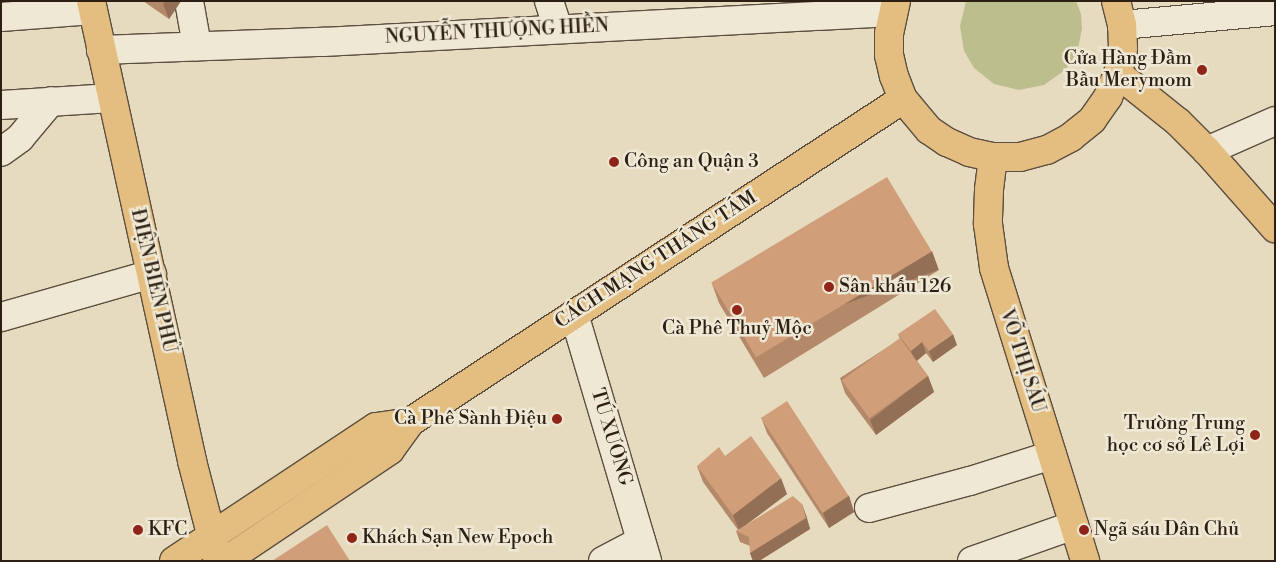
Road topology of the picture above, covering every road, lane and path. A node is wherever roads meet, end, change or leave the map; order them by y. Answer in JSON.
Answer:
{"nodes":[{"id":1,"x":189,"y":1,"type":"edge"},
{"id":2,"x":549,"y":1,"type":"edge"},
{"id":3,"x":92,"y":5,"type":"edge"},
{"id":4,"x":894,"y":6,"type":"edge"},
{"id":5,"x":1275,"y":11,"type":"edge"},
{"id":6,"x":1119,"y":13,"type":"edge"},
{"id":7,"x":1,"y":17,"type":"edge"},
{"id":8,"x":558,"y":28,"type":"junction"},
{"id":9,"x":197,"y":46,"type":"junction"},
{"id":10,"x":101,"y":50,"type":"junction"},
{"id":11,"x":1118,"y":74,"type":"junction"},
{"id":12,"x":112,"y":98,"type":"junction"},
{"id":13,"x":904,"y":99,"type":"junction"},
{"id":14,"x":51,"y":101,"type":"junction"},
{"id":15,"x":1,"y":105,"type":"edge"},
{"id":16,"x":1275,"y":121,"type":"edge"},
{"id":17,"x":1207,"y":151,"type":"junction"},
{"id":18,"x":1,"y":152,"type":"edge"},
{"id":19,"x":993,"y":157,"type":"junction"},
{"id":20,"x":1275,"y":228,"type":"edge"},
{"id":21,"x":152,"y":274,"type":"junction"},
{"id":22,"x":574,"y":314,"type":"junction"},
{"id":23,"x":1,"y":317,"type":"edge"},
{"id":24,"x":410,"y":422,"type":"junction"},
{"id":25,"x":1052,"y":455,"type":"junction"},
{"id":26,"x":869,"y":508,"type":"dead end"},
{"id":27,"x":1074,"y":525,"type":"junction"},
{"id":28,"x":214,"y":549,"type":"edge"},
{"id":29,"x":644,"y":551,"type":"edge"},
{"id":30,"x":174,"y":561,"type":"edge"},
{"id":31,"x":225,"y":561,"type":"edge"},
{"id":32,"x":603,"y":561,"type":"edge"},
{"id":33,"x":972,"y":561,"type":"edge"},
{"id":34,"x":1085,"y":561,"type":"edge"}],
"edges":[{"from":1,"to":9,"type":"street"},
{"from":2,"to":8,"type":"street"},
{"from":3,"to":7,"type":"street"},
{"from":3,"to":10,"type":"main road","name":"ĐIỆN BIÊN PHỦ"},
{"from":4,"to":8,"type":"street","name":"NGUYỄN THƯỢNG HIỀN"},
{"from":4,"to":13,"type":"main road"},
{"from":5,"to":6,"type":"street"},
{"from":6,"to":11,"type":"main road"},
{"from":8,"to":9,"type":"street","name":"NGUYỄN THƯỢNG HIỀN"},
{"from":9,"to":10,"type":"street","name":"NGUYỄN THƯỢNG HIỀN"},
{"from":10,"to":12,"type":"main road","name":"ĐIỆN BIÊN PHỦ"},
{"from":11,"to":17,"type":"main road"},
{"from":11,"to":19,"type":"main road"},
{"from":12,"to":14,"type":"street"},
{"from":12,"to":21,"type":"main road","name":"ĐIỆN BIÊN PHỦ"},
{"from":13,"to":19,"type":"main road"},
{"from":13,"to":22,"type":"main road","name":"CÁCH MẠNG THÁNG TÁM"},
{"from":14,"to":15,"type":"street"},
{"from":14,"to":18,"type":"street"},
{"from":16,"to":17,"type":"street"},
{"from":17,"to":20,"type":"main road"},
{"from":19,"to":25,"type":"main road","name":"VÕ THỊ SÁU"},
{"from":21,"to":23,"type":"street"},
{"from":21,"to":28,"type":"main road","name":"ĐIỆN BIÊN PHỦ"},
{"from":22,"to":24,"type":"main road","name":"CÁCH MẠNG THÁNG TÁM"},
{"from":22,"to":29,"type":"street","name":"TÚ XƯƠNG"},
{"from":24,"to":28,"type":"main road","name":"CÁCH MẠNG THÁNG TÁM"},
{"from":24,"to":31,"type":"main road","name":"CÁCH MẠNG THÁNG TÁM"},
{"from":25,"to":26,"type":"street"},
{"from":25,"to":27,"type":"main road","name":"VÕ THỊ SÁU"},
{"from":27,"to":33,"type":"street"},
{"from":27,"to":34,"type":"main road","name":"VÕ THỊ SÁU"},
{"from":28,"to":30,"type":"main road","name":"CÁCH MẠNG THÁNG TÁM"},
{"from":29,"to":32,"type":"street"}]}
